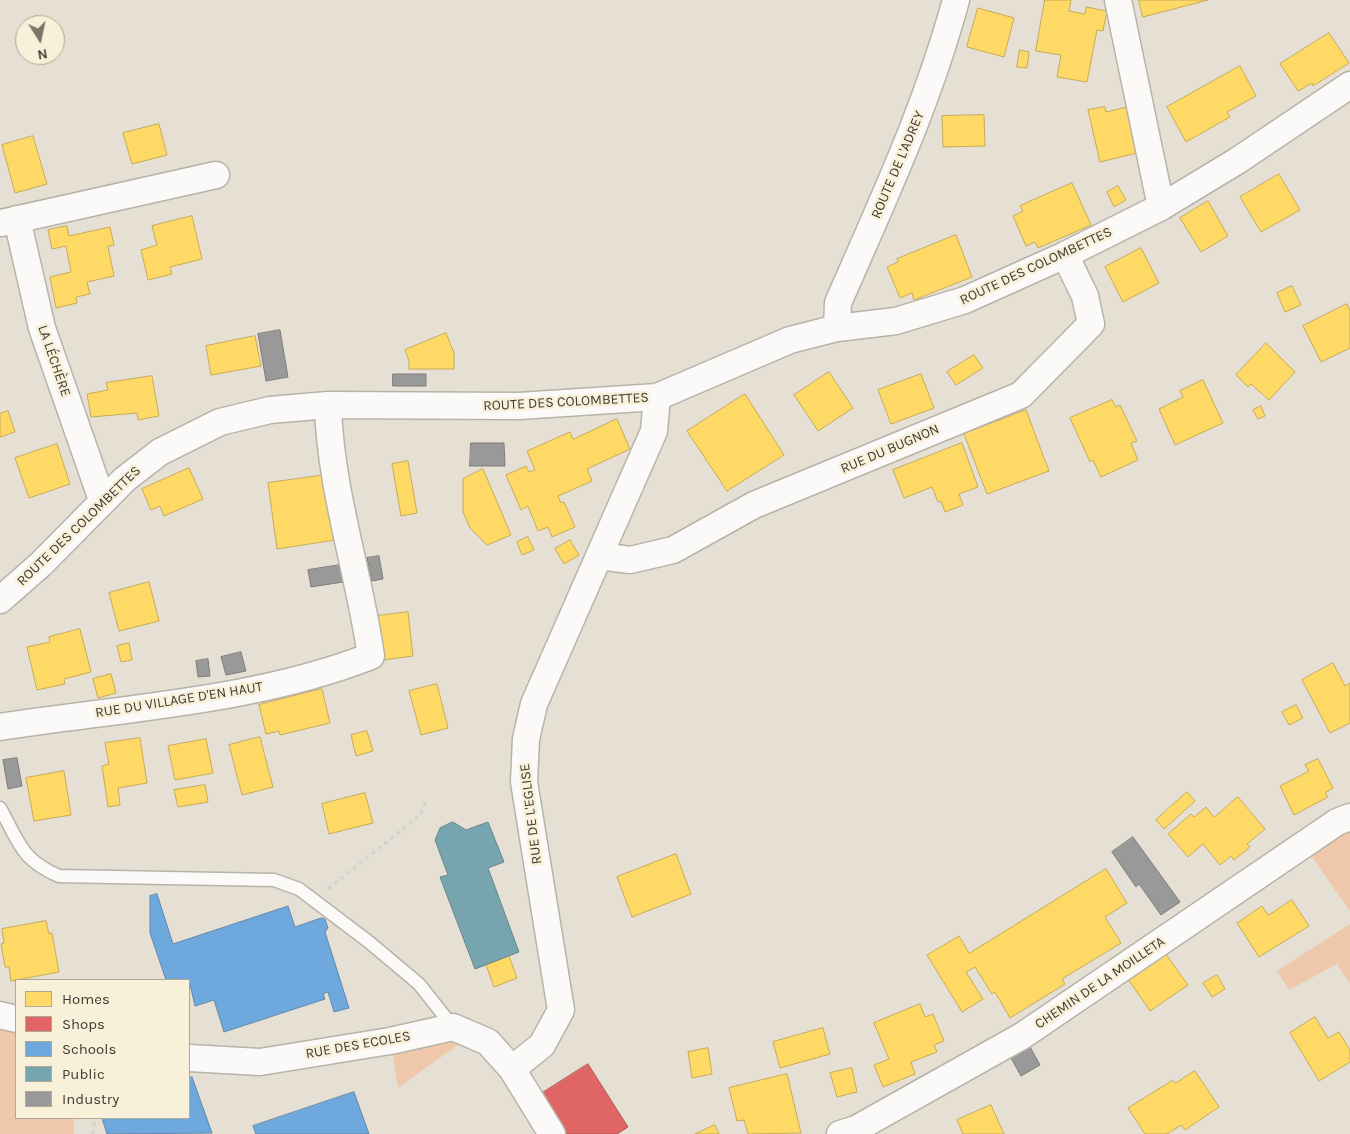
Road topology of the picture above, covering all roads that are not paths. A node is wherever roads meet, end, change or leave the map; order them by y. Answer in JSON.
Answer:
{"nodes":[{"id":1,"x":956,"y":0,"type":"edge"},
{"id":2,"x":1118,"y":0,"type":"edge"},
{"id":3,"x":1350,"y":85,"type":"edge"},
{"id":4,"x":216,"y":175,"type":"dead end"},
{"id":5,"x":1161,"y":207,"type":"junction"},
{"id":6,"x":8,"y":221,"type":"edge"},
{"id":7,"x":1065,"y":255,"type":"junction"},
{"id":8,"x":837,"y":328,"type":"junction"},
{"id":9,"x":657,"y":397,"type":"junction"},
{"id":10,"x":328,"y":405,"type":"junction"},
{"id":11,"x":102,"y":500,"type":"junction"},
{"id":12,"x":599,"y":556,"type":"junction"},
{"id":13,"x":0,"y":600,"type":"edge"},
{"id":14,"x":0,"y":727,"type":"edge"},
{"id":15,"x":0,"y":808,"type":"edge"},
{"id":16,"x":1350,"y":816,"type":"edge"},
{"id":17,"x":0,"y":1014,"type":"edge"},
{"id":18,"x":15,"y":1019,"type":"edge"},
{"id":19,"x":453,"y":1027,"type":"junction"},
{"id":20,"x":190,"y":1058,"type":"edge"},
{"id":21,"x":512,"y":1069,"type":"junction"},
{"id":22,"x":552,"y":1134,"type":"edge"},
{"id":23,"x":840,"y":1134,"type":"edge"}],
"edges":[{"from":1,"to":8,"type":"street","name":"ROUTE DE L'ADREY"},
{"from":2,"to":5,"type":"street"},
{"from":3,"to":5,"type":"street","name":"ROUTE DES COLOMBETTES"},
{"from":4,"to":6,"type":"street","name":"LA LÉCHÈRE"},
{"from":5,"to":7,"type":"street","name":"ROUTE DES COLOMBETTES"},
{"from":6,"to":11,"type":"street","name":"LA LÉCHÈRE"},
{"from":7,"to":8,"type":"street","name":"ROUTE DES COLOMBETTES"},
{"from":7,"to":12,"type":"street","name":"RUE DU BUGNON"},
{"from":8,"to":9,"type":"street","name":"ROUTE DES COLOMBETTES"},
{"from":9,"to":10,"type":"street","name":"ROUTE DES COLOMBETTES"},
{"from":9,"to":12,"type":"street","name":"RUE DE L'EGLISE"},
{"from":10,"to":11,"type":"street","name":"ROUTE DES COLOMBETTES"},
{"from":10,"to":14,"type":"street","name":"RUE DU VILLAGE D'EN HAUT"},
{"from":11,"to":13,"type":"street","name":"ROUTE DES COLOMBETTES"},
{"from":12,"to":21,"type":"street","name":"RUE DE L'EGLISE"},
{"from":15,"to":19,"type":"lane"},
{"from":16,"to":23,"type":"street","name":"CHEMIN DE LA MOILLETA"},
{"from":17,"to":18,"type":"street"},
{"from":19,"to":20,"type":"street","name":"RUE DES ECOLES"},
{"from":19,"to":21,"type":"street"},
{"from":21,"to":22,"type":"street"}]}
